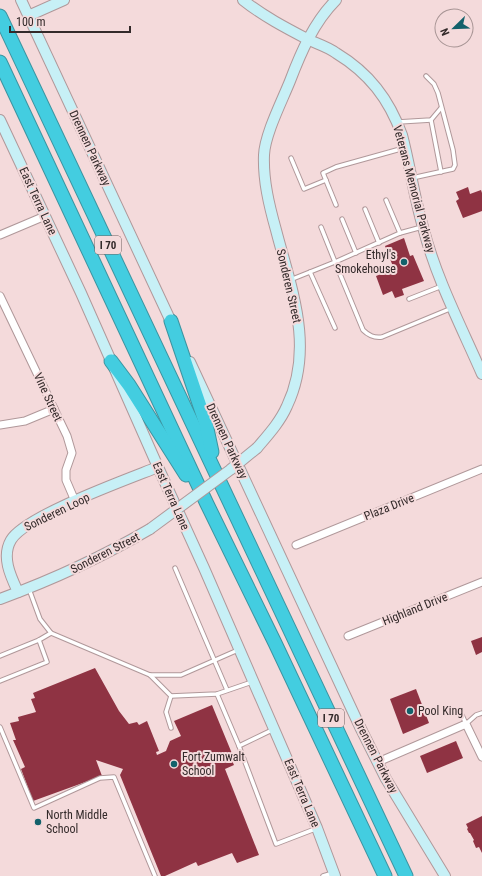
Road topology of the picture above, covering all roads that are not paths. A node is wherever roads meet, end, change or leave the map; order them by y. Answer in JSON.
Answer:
{"nodes":[{"id":1,"x":21,"y":0,"type":"edge"},
{"id":2,"x":64,"y":0,"type":"edge"},
{"id":3,"x":243,"y":0,"type":"edge"},
{"id":4,"x":336,"y":0,"type":"edge"},
{"id":5,"x":0,"y":16,"type":"edge"},
{"id":6,"x":28,"y":16,"type":"junction"},
{"id":7,"x":308,"y":39,"type":"junction"},
{"id":8,"x":0,"y":62,"type":"edge"},
{"id":9,"x":426,"y":76,"type":"dead end"},
{"id":10,"x":441,"y":108,"type":"junction"},
{"id":11,"x":0,"y":120,"type":"edge"},
{"id":12,"x":431,"y":120,"type":"junction"},
{"id":13,"x":397,"y":122,"type":"junction"},
{"id":14,"x":405,"y":148,"type":"junction"},
{"id":15,"x":292,"y":158,"type":"dead end"},
{"id":16,"x":441,"y":172,"type":"junction"},
{"id":17,"x":411,"y":178,"type":"junction"},
{"id":18,"x":326,"y":180,"type":"junction"},
{"id":19,"x":386,"y":200,"type":"dead end"},
{"id":20,"x":336,"y":205,"type":"dead end"},
{"id":21,"x":365,"y":209,"type":"dead end"},
{"id":22,"x":45,"y":216,"type":"junction"},
{"id":23,"x":342,"y":219,"type":"dead end"},
{"id":24,"x":321,"y":227,"type":"dead end"},
{"id":25,"x":422,"y":227,"type":"junction"},
{"id":26,"x":400,"y":234,"type":"junction"},
{"id":27,"x":0,"y":235,"type":"edge"},
{"id":28,"x":379,"y":243,"type":"junction"},
{"id":29,"x":356,"y":253,"type":"junction"},
{"id":30,"x":335,"y":262,"type":"junction"},
{"id":31,"x":310,"y":272,"type":"junction"},
{"id":32,"x":289,"y":281,"type":"junction"},
{"id":33,"x":443,"y":286,"type":"junction"},
{"id":34,"x":0,"y":296,"type":"edge"},
{"id":35,"x":409,"y":300,"type":"dead end"},
{"id":36,"x":453,"y":308,"type":"junction"},
{"id":37,"x":171,"y":322,"type":"junction"},
{"id":38,"x":335,"y":328,"type":"dead end"},
{"id":39,"x":111,"y":361,"type":"junction"},
{"id":40,"x":482,"y":374,"type":"edge"},
{"id":41,"x":54,"y":409,"type":"junction"},
{"id":42,"x":0,"y":425,"type":"edge"},
{"id":43,"x":158,"y":467,"type":"junction"},
{"id":44,"x":482,"y":469,"type":"edge"},
{"id":45,"x":216,"y":474,"type":"junction"},
{"id":46,"x":75,"y":501,"type":"junction"},
{"id":47,"x":207,"y":504,"type":"junction"},
{"id":48,"x":296,"y":545,"type":"dead end"},
{"id":49,"x":175,"y":568,"type":"dead end"},
{"id":50,"x":482,"y":582,"type":"edge"},
{"id":51,"x":29,"y":588,"type":"junction"},
{"id":52,"x":18,"y":592,"type":"junction"},
{"id":53,"x":0,"y":599,"type":"edge"},
{"id":54,"x":51,"y":633,"type":"junction"},
{"id":55,"x":348,"y":636,"type":"dead end"},
{"id":56,"x":39,"y":640,"type":"junction"},
{"id":57,"x":240,"y":649,"type":"junction"},
{"id":58,"x":0,"y":656,"type":"edge"},
{"id":59,"x":215,"y":660,"type":"junction"},
{"id":60,"x":150,"y":675,"type":"junction"},
{"id":61,"x":0,"y":681,"type":"edge"},
{"id":62,"x":254,"y":682,"type":"junction"},
{"id":63,"x":227,"y":690,"type":"junction"},
{"id":64,"x":217,"y":694,"type":"junction"},
{"id":65,"x":171,"y":696,"type":"junction"},
{"id":66,"x":482,"y":713,"type":"edge"},
{"id":67,"x":462,"y":715,"type":"dead end"},
{"id":68,"x":466,"y":724,"type":"junction"},
{"id":69,"x":0,"y":727,"type":"edge"},
{"id":70,"x":171,"y":728,"type":"dead end"},
{"id":71,"x":275,"y":729,"type":"junction"},
{"id":72,"x":239,"y":746,"type":"junction"},
{"id":73,"x":482,"y":756,"type":"edge"},
{"id":74,"x":378,"y":762,"type":"junction"},
{"id":75,"x":317,"y":828,"type":"junction"},
{"id":76,"x":335,"y":874,"type":"edge"},
{"id":77,"x":155,"y":876,"type":"edge"},
{"id":78,"x":323,"y":876,"type":"edge"},
{"id":79,"x":385,"y":876,"type":"edge"},
{"id":80,"x":406,"y":876,"type":"edge"},
{"id":81,"x":445,"y":876,"type":"edge"}],
"edges":[{"from":1,"to":6,"type":"main road","name":"Drennen Parkway"},
{"from":2,"to":6,"type":"main road"},
{"from":3,"to":7,"type":"main road","name":"Veterans Memorial Parkway"},
{"from":4,"to":7,"type":"main road","name":"Sonderen Street"},
{"from":5,"to":45,"type":"highway","number":"I 70"},
{"from":6,"to":37,"type":"main road","name":"Drennen Parkway"},
{"from":7,"to":13,"type":"main road","name":"Veterans Memorial Parkway"},
{"from":7,"to":32,"type":"main road","name":"Sonderen Street"},
{"from":8,"to":47,"type":"highway","number":"I 70"},
{"from":9,"to":10,"type":"lane"},
{"from":10,"to":12,"type":"lane"},
{"from":10,"to":16,"type":"lane"},
{"from":11,"to":22,"type":"main road","name":"East Terra Lane"},
{"from":12,"to":13,"type":"lane"},
{"from":12,"to":16,"type":"lane"},
{"from":13,"to":14,"type":"main road","name":"Veterans Memorial Parkway"},
{"from":14,"to":17,"type":"main road","name":"Veterans Memorial Parkway"},
{"from":14,"to":18,"type":"lane"},
{"from":15,"to":18,"type":"lane"},
{"from":16,"to":17,"type":"lane"},
{"from":17,"to":25,"type":"main road","name":"Veterans Memorial Parkway"},
{"from":18,"to":20,"type":"lane"},
{"from":19,"to":26,"type":"lane"},
{"from":21,"to":28,"type":"lane"},
{"from":22,"to":27,"type":"street"},
{"from":22,"to":39,"type":"main road","name":"East Terra Lane"},
{"from":23,"to":29,"type":"lane"},
{"from":24,"to":30,"type":"lane"},
{"from":25,"to":26,"type":"lane"},
{"from":25,"to":33,"type":"main road","name":"Veterans Memorial Parkway"},
{"from":26,"to":28,"type":"lane"},
{"from":28,"to":29,"type":"lane"},
{"from":29,"to":30,"type":"lane"},
{"from":30,"to":31,"type":"lane"},
{"from":30,"to":36,"type":"lane"},
{"from":31,"to":32,"type":"lane"},
{"from":31,"to":38,"type":"lane"},
{"from":32,"to":51,"type":"main road","name":"Sonderen Street","bridge":true},
{"from":33,"to":35,"type":"lane"},
{"from":33,"to":36,"type":"main road","name":"Veterans Memorial Parkway"},
{"from":34,"to":41,"type":"street","name":"Vine Street"},
{"from":36,"to":40,"type":"main road","name":"Veterans Memorial Parkway"},
{"from":37,"to":45,"type":"highway"},
{"from":37,"to":74,"type":"main road","name":"Drennen Parkway"},
{"from":39,"to":43,"type":"main road","name":"East Terra Lane"},
{"from":39,"to":47,"type":"highway"},
{"from":41,"to":42,"type":"street"},
{"from":41,"to":46,"type":"street","name":"Vine Street"},
{"from":43,"to":46,"type":"main road","name":"Sonderen Loop"},
{"from":43,"to":57,"type":"main road","name":"East Terra Lane"},
{"from":44,"to":48,"type":"street","name":"Plaza Drive"},
{"from":45,"to":80,"type":"highway","number":"I 70"},
{"from":46,"to":52,"type":"main road","name":"Sonderen Loop"},
{"from":47,"to":79,"type":"highway","number":"I 70"},
{"from":49,"to":59,"type":"lane"},
{"from":50,"to":55,"type":"street","name":"Highland Drive"},
{"from":51,"to":52,"type":"main road","name":"Sonderen Street"},
{"from":51,"to":54,"type":"lane"},
{"from":52,"to":53,"type":"main road","name":"Sonderen Street"},
{"from":54,"to":56,"type":"lane"},
{"from":54,"to":60,"type":"lane"},
{"from":56,"to":58,"type":"lane"},
{"from":56,"to":61,"type":"lane"},
{"from":57,"to":59,"type":"lane"},
{"from":57,"to":62,"type":"main road","name":"East Terra Lane"},
{"from":59,"to":60,"type":"lane"},
{"from":59,"to":63,"type":"lane"},
{"from":60,"to":65,"type":"lane"},
{"from":62,"to":63,"type":"lane"},
{"from":62,"to":71,"type":"main road","name":"East Terra Lane"},
{"from":63,"to":64,"type":"lane"},
{"from":64,"to":65,"type":"lane"},
{"from":64,"to":72,"type":"lane"},
{"from":65,"to":70,"type":"lane"},
{"from":66,"to":68,"type":"lane"},
{"from":67,"to":68,"type":"lane"},
{"from":68,"to":73,"type":"street"},
{"from":68,"to":74,"type":"street"},
{"from":69,"to":77,"type":"lane"},
{"from":71,"to":72,"type":"lane"},
{"from":71,"to":75,"type":"main road","name":"East Terra Lane"},
{"from":72,"to":75,"type":"lane"},
{"from":74,"to":81,"type":"main road","name":"Drennen Parkway"},
{"from":75,"to":76,"type":"main road","name":"East Terra Lane"},
{"from":76,"to":78,"type":"lane"}]}
